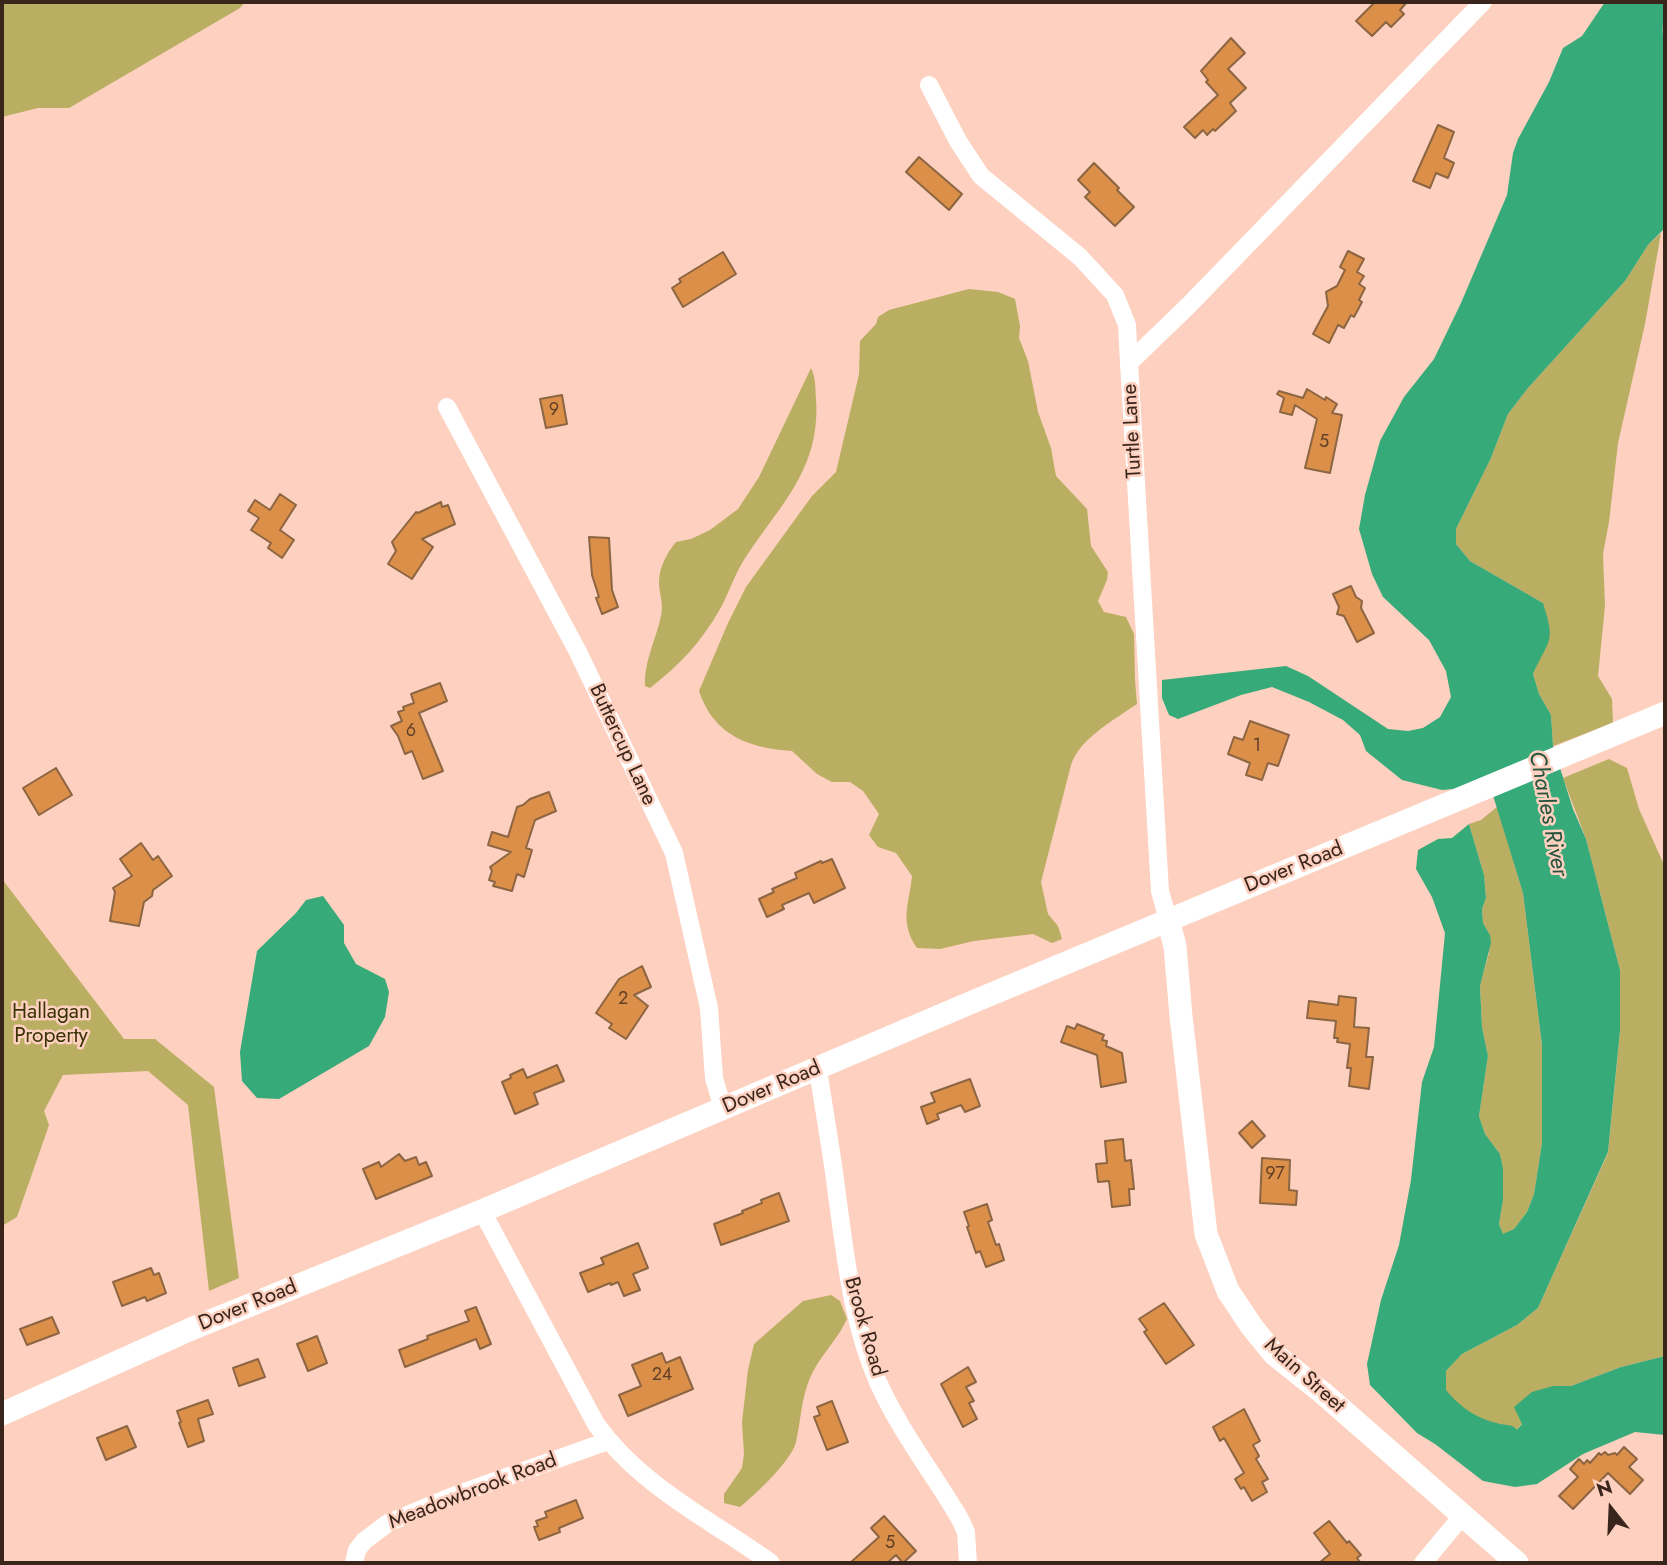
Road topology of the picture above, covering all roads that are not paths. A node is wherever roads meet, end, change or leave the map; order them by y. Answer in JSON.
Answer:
{"nodes":[{"id":1,"x":1483,"y":2,"type":"edge"},
{"id":2,"x":929,"y":85,"type":"dead end"},
{"id":3,"x":1129,"y":363,"type":"junction"},
{"id":4,"x":447,"y":407,"type":"dead end"},
{"id":5,"x":1665,"y":713,"type":"edge"},
{"id":6,"x":1168,"y":920,"type":"junction"},
{"id":7,"x":818,"y":1069,"type":"junction"},
{"id":8,"x":723,"y":1109,"type":"junction"},
{"id":9,"x":482,"y":1211,"type":"junction"},
{"id":10,"x":2,"y":1414,"type":"edge"},
{"id":11,"x":608,"y":1441,"type":"junction"},
{"id":12,"x":1463,"y":1515,"type":"junction"},
{"id":13,"x":354,"y":1563,"type":"edge"},
{"id":14,"x":771,"y":1563,"type":"edge"},
{"id":15,"x":968,"y":1563,"type":"edge"},
{"id":16,"x":1423,"y":1563,"type":"edge"},
{"id":17,"x":1517,"y":1563,"type":"edge"}],
"edges":[{"from":1,"to":3,"type":"street","name":"Turtle Lane"},
{"from":2,"to":3,"type":"street"},
{"from":3,"to":6,"type":"street","name":"Turtle Lane"},
{"from":4,"to":8,"type":"street","name":"Buttercup Lane"},
{"from":5,"to":6,"type":"street","name":"Dover Road"},
{"from":6,"to":7,"type":"street","name":"Dover Road"},
{"from":6,"to":12,"type":"street","name":"Main Street"},
{"from":7,"to":8,"type":"street","name":"Dover Road"},
{"from":7,"to":15,"type":"street","name":"Brook Road"},
{"from":8,"to":9,"type":"street","name":"Dover Road"},
{"from":9,"to":10,"type":"street","name":"Dover Road"},
{"from":9,"to":11,"type":"street"},
{"from":11,"to":13,"type":"street","name":"Meadowbrook Road"},
{"from":11,"to":14,"type":"street"},
{"from":12,"to":16,"type":"street"},
{"from":12,"to":17,"type":"street","name":"Main Street"}]}
